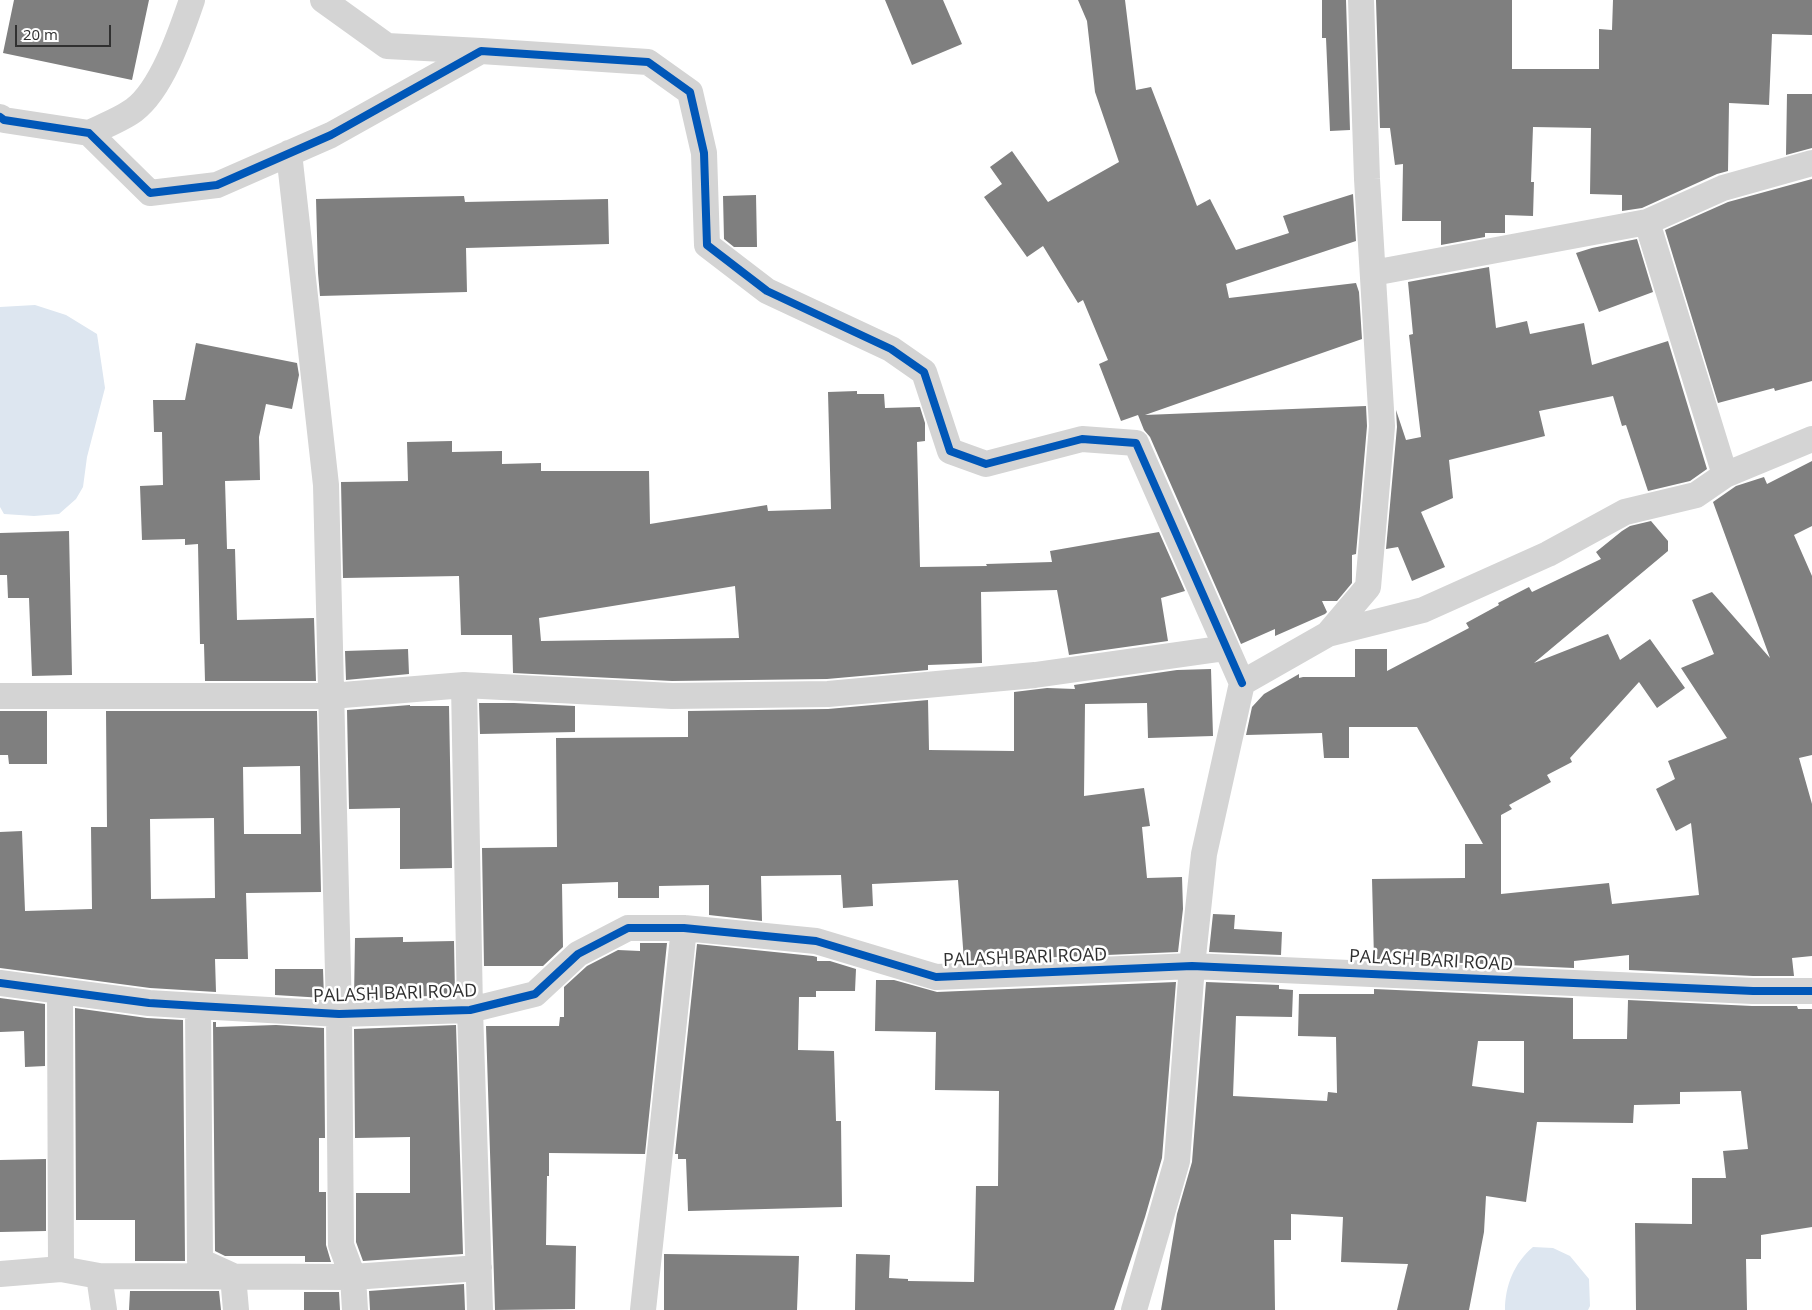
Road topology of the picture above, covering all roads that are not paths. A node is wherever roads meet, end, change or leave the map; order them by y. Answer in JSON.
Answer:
{"nodes":[{"id":1,"x":192,"y":0,"type":"edge"},
{"id":2,"x":323,"y":0,"type":"edge"},
{"id":3,"x":1361,"y":0,"type":"edge"},
{"id":4,"x":481,"y":52,"type":"junction"},
{"id":5,"x":0,"y":116,"type":"edge"},
{"id":6,"x":89,"y":133,"type":"junction"},
{"id":7,"x":289,"y":153,"type":"junction"},
{"id":8,"x":1812,"y":163,"type":"edge"},
{"id":9,"x":1647,"y":222,"type":"junction"},
{"id":10,"x":1373,"y":273,"type":"junction"},
{"id":11,"x":1812,"y":439,"type":"edge"},
{"id":12,"x":1725,"y":475,"type":"junction"},
{"id":13,"x":1328,"y":634,"type":"junction"},
{"id":14,"x":1226,"y":648,"type":"junction"},
{"id":15,"x":1242,"y":683,"type":"junction"},
{"id":16,"x":464,"y":685,"type":"junction"},
{"id":17,"x":0,"y":696,"type":"edge"},
{"id":18,"x":331,"y":696,"type":"junction"},
{"id":19,"x":684,"y":928,"type":"junction"},
{"id":20,"x":1192,"y":966,"type":"junction"},
{"id":21,"x":0,"y":983,"type":"edge"},
{"id":22,"x":60,"y":991,"type":"junction"},
{"id":23,"x":1812,"y":991,"type":"edge"},
{"id":24,"x":198,"y":1006,"type":"junction"},
{"id":25,"x":470,"y":1010,"type":"junction"},
{"id":26,"x":339,"y":1014,"type":"junction"},
{"id":27,"x":479,"y":1268,"type":"junction"},
{"id":28,"x":61,"y":1269,"type":"junction"},
{"id":29,"x":0,"y":1274,"type":"edge"},
{"id":30,"x":99,"y":1276,"type":"junction"},
{"id":31,"x":233,"y":1276,"type":"junction"},
{"id":32,"x":353,"y":1277,"type":"junction"},
{"id":33,"x":104,"y":1310,"type":"edge"},
{"id":34,"x":236,"y":1310,"type":"edge"},
{"id":35,"x":355,"y":1310,"type":"edge"},
{"id":36,"x":480,"y":1310,"type":"edge"},
{"id":37,"x":643,"y":1310,"type":"edge"},
{"id":38,"x":1134,"y":1310,"type":"edge"}],
"edges":[{"from":1,"to":6,"type":"street"},
{"from":2,"to":4,"type":"street"},
{"from":3,"to":10,"type":"street"},
{"from":4,"to":7,"type":"street"},
{"from":4,"to":14,"type":"street"},
{"from":5,"to":6,"type":"street"},
{"from":6,"to":7,"type":"street"},
{"from":7,"to":18,"type":"street"},
{"from":8,"to":9,"type":"street"},
{"from":9,"to":10,"type":"street"},
{"from":9,"to":12,"type":"street"},
{"from":10,"to":13,"type":"street"},
{"from":11,"to":12,"type":"street"},
{"from":12,"to":13,"type":"street"},
{"from":13,"to":15,"type":"street"},
{"from":14,"to":15,"type":"street"},
{"from":14,"to":16,"type":"street"},
{"from":15,"to":20,"type":"street"},
{"from":16,"to":18,"type":"street"},
{"from":16,"to":25,"type":"street"},
{"from":17,"to":18,"type":"street"},
{"from":18,"to":26,"type":"street"},
{"from":19,"to":20,"type":"street","name":"PALASH BARI ROAD"},
{"from":19,"to":25,"type":"street","name":"PALASH BARI ROAD"},
{"from":19,"to":37,"type":"street"},
{"from":20,"to":23,"type":"street","name":"PALASH BARI ROAD"},
{"from":20,"to":38,"type":"street"},
{"from":21,"to":22,"type":"street","name":"PALASH BARI ROAD"},
{"from":22,"to":24,"type":"street","name":"PALASH BARI ROAD"},
{"from":22,"to":28,"type":"street"},
{"from":24,"to":26,"type":"street","name":"PALASH BARI ROAD"},
{"from":24,"to":31,"type":"street"},
{"from":25,"to":26,"type":"street","name":"PALASH BARI ROAD"},
{"from":25,"to":27,"type":"street"},
{"from":26,"to":32,"type":"street"},
{"from":27,"to":32,"type":"street"},
{"from":27,"to":36,"type":"street"},
{"from":28,"to":29,"type":"street"},
{"from":28,"to":30,"type":"street"},
{"from":30,"to":31,"type":"street"},
{"from":30,"to":33,"type":"street"},
{"from":31,"to":32,"type":"street"},
{"from":31,"to":34,"type":"street"},
{"from":32,"to":35,"type":"street"}]}
